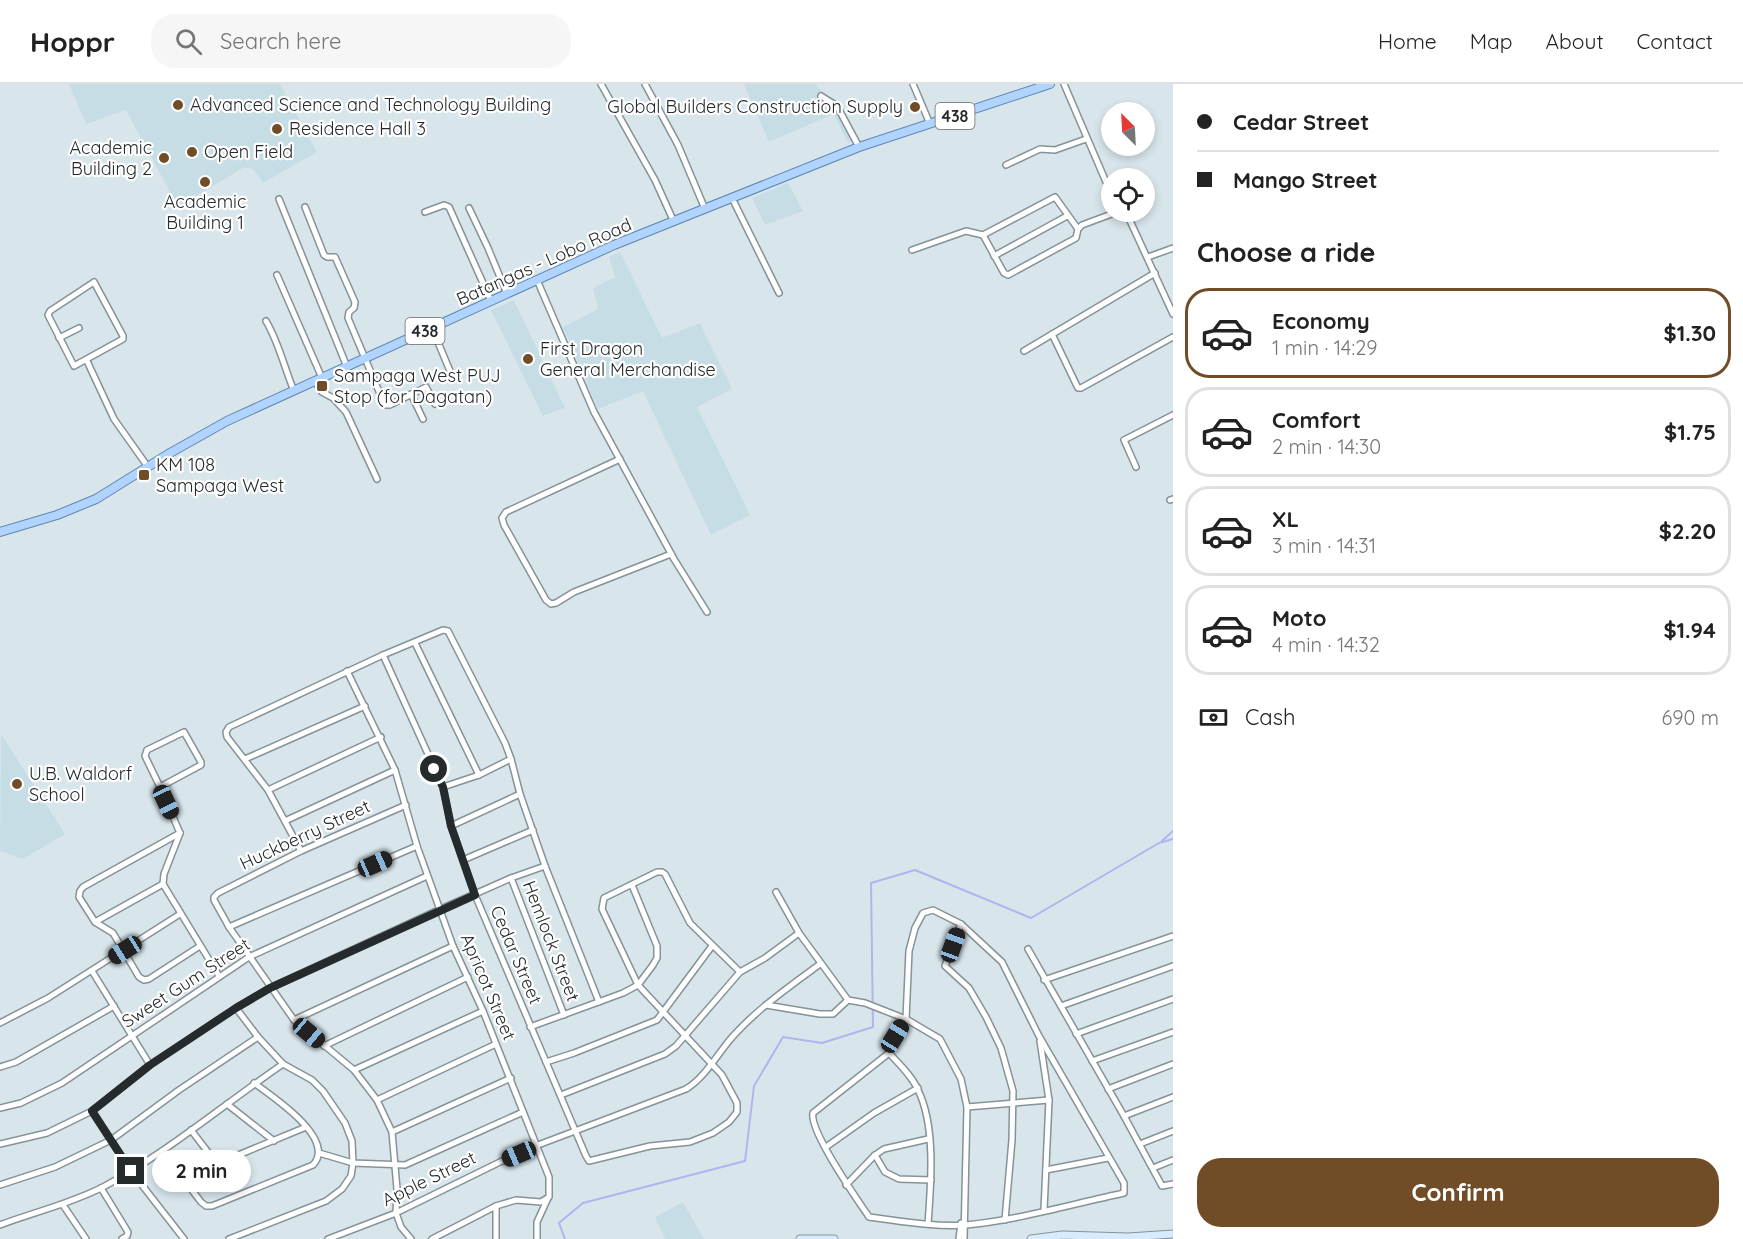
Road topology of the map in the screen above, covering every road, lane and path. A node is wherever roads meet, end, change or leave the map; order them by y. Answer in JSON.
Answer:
{"nodes":[{"id":1,"x":601,"y":84,"type":"edge"},
{"id":2,"x":645,"y":84,"type":"edge"},
{"id":3,"x":913,"y":84,"type":"edge"},
{"id":4,"x":1050,"y":84,"type":"edge"},
{"id":5,"x":1064,"y":84,"type":"edge"},
{"id":6,"x":821,"y":96,"type":"dead end"},
{"id":7,"x":930,"y":124,"type":"junction"},
{"id":8,"x":1086,"y":139,"type":"junction"},
{"id":9,"x":859,"y":147,"type":"junction"},
{"id":10,"x":1006,"y":165,"type":"dead end"},
{"id":11,"x":1101,"y":171,"type":"edge"},
{"id":12,"x":732,"y":198,"type":"junction"},
{"id":13,"x":279,"y":199,"type":"dead end"},
{"id":14,"x":305,"y":207,"type":"dead end"},
{"id":15,"x":469,"y":208,"type":"dead end"},
{"id":16,"x":705,"y":209,"type":"junction"},
{"id":17,"x":425,"y":212,"type":"dead end"},
{"id":18,"x":1067,"y":216,"type":"junction"},
{"id":19,"x":1101,"y":218,"type":"edge"},
{"id":20,"x":674,"y":222,"type":"junction"},
{"id":21,"x":1131,"y":222,"type":"edge"},
{"id":22,"x":1078,"y":230,"type":"junction"},
{"id":23,"x":983,"y":236,"type":"junction"},
{"id":24,"x":1173,"y":248,"type":"edge"},
{"id":25,"x":912,"y":250,"type":"dead end"},
{"id":26,"x":994,"y":256,"type":"junction"},
{"id":27,"x":1148,"y":257,"type":"junction"},
{"id":28,"x":1155,"y":273,"type":"junction"},
{"id":29,"x":277,"y":275,"type":"dead end"},
{"id":30,"x":537,"y":280,"type":"junction"},
{"id":31,"x":779,"y":293,"type":"dead end"},
{"id":32,"x":507,"y":294,"type":"junction"},
{"id":33,"x":491,"y":301,"type":"junction"},
{"id":34,"x":1173,"y":314,"type":"edge"},
{"id":35,"x":266,"y":321,"type":"dead end"},
{"id":36,"x":79,"y":328,"type":"dead end"},
{"id":37,"x":432,"y":328,"type":"junction"},
{"id":38,"x":1052,"y":334,"type":"junction"},
{"id":39,"x":59,"y":338,"type":"junction"},
{"id":40,"x":1173,"y":338,"type":"edge"},
{"id":41,"x":1024,"y":351,"type":"dead end"},
{"id":42,"x":366,"y":358,"type":"junction"},
{"id":43,"x":87,"y":361,"type":"junction"},
{"id":44,"x":347,"y":367,"type":"junction"},
{"id":45,"x":450,"y":371,"type":"dead end"},
{"id":46,"x":318,"y":380,"type":"junction"},
{"id":47,"x":294,"y":391,"type":"junction"},
{"id":48,"x":411,"y":394,"type":"junction"},
{"id":49,"x":435,"y":404,"type":"dead end"},
{"id":50,"x":1173,"y":414,"type":"edge"},
{"id":51,"x":423,"y":418,"type":"dead end"},
{"id":52,"x":620,"y":459,"type":"junction"},
{"id":53,"x":148,"y":467,"type":"junction"},
{"id":54,"x":1136,"y":468,"type":"dead end"},
{"id":55,"x":377,"y":478,"type":"dead end"},
{"id":56,"x":0,"y":532,"type":"edge"},
{"id":57,"x":672,"y":555,"type":"junction"},
{"id":58,"x":707,"y":612,"type":"dead end"},
{"id":59,"x":415,"y":643,"type":"junction"},
{"id":60,"x":382,"y":655,"type":"junction"},
{"id":61,"x":347,"y":671,"type":"junction"},
{"id":62,"x":365,"y":706,"type":"junction"},
{"id":63,"x":381,"y":737,"type":"junction"},
{"id":64,"x":245,"y":759,"type":"junction"},
{"id":65,"x":511,"y":759,"type":"junction"},
{"id":66,"x":395,"y":770,"type":"junction"},
{"id":67,"x":479,"y":775,"type":"junction"},
{"id":68,"x":160,"y":787,"type":"junction"},
{"id":69,"x":443,"y":787,"type":"junction"},
{"id":70,"x":268,"y":790,"type":"junction"},
{"id":71,"x":520,"y":794,"type":"junction"},
{"id":72,"x":406,"y":805,"type":"junction"},
{"id":73,"x":285,"y":820,"type":"junction"},
{"id":74,"x":451,"y":826,"type":"junction"},
{"id":75,"x":534,"y":830,"type":"junction"},
{"id":76,"x":180,"y":833,"type":"junction"},
{"id":77,"x":417,"y":846,"type":"junction"},
{"id":78,"x":301,"y":851,"type":"junction"},
{"id":79,"x":464,"y":860,"type":"junction"},
{"id":80,"x":545,"y":866,"type":"junction"},
{"id":81,"x":427,"y":876,"type":"junction"},
{"id":82,"x":511,"y":878,"type":"junction"},
{"id":83,"x":163,"y":884,"type":"junction"},
{"id":84,"x":632,"y":885,"type":"junction"},
{"id":85,"x":776,"y":892,"type":"dead end"},
{"id":86,"x":475,"y":895,"type":"junction"},
{"id":87,"x":441,"y":909,"type":"junction"},
{"id":88,"x":180,"y":914,"type":"junction"},
{"id":89,"x":95,"y":922,"type":"junction"},
{"id":90,"x":961,"y":924,"type":"junction"},
{"id":91,"x":229,"y":927,"type":"junction"},
{"id":92,"x":799,"y":933,"type":"junction"},
{"id":93,"x":1173,"y":936,"type":"edge"},
{"id":94,"x":200,"y":946,"type":"junction"},
{"id":95,"x":453,"y":946,"type":"junction"},
{"id":96,"x":712,"y":946,"type":"junction"},
{"id":97,"x":1028,"y":949,"type":"dead end"},
{"id":98,"x":125,"y":950,"type":"junction"},
{"id":99,"x":249,"y":957,"type":"junction"},
{"id":100,"x":820,"y":964,"type":"junction"},
{"id":101,"x":1173,"y":966,"type":"edge"},
{"id":102,"x":92,"y":971,"type":"junction"},
{"id":103,"x":740,"y":972,"type":"junction"},
{"id":104,"x":219,"y":976,"type":"junction"},
{"id":105,"x":468,"y":977,"type":"junction"},
{"id":106,"x":1044,"y":980,"type":"junction"},
{"id":107,"x":638,"y":985,"type":"junction"},
{"id":108,"x":270,"y":988,"type":"junction"},
{"id":109,"x":1173,"y":999,"type":"edge"},
{"id":110,"x":848,"y":1000,"type":"junction"},
{"id":111,"x":599,"y":1002,"type":"junction"},
{"id":112,"x":766,"y":1005,"type":"junction"},
{"id":113,"x":114,"y":1006,"type":"junction"},
{"id":114,"x":1061,"y":1006,"type":"junction"},
{"id":115,"x":236,"y":1008,"type":"junction"},
{"id":116,"x":483,"y":1011,"type":"junction"},
{"id":117,"x":663,"y":1011,"type":"junction"},
{"id":118,"x":564,"y":1015,"type":"junction"},
{"id":119,"x":906,"y":1019,"type":"junction"},
{"id":120,"x":294,"y":1020,"type":"junction"},
{"id":121,"x":0,"y":1023,"type":"edge"},
{"id":122,"x":530,"y":1027,"type":"junction"},
{"id":123,"x":1173,"y":1032,"type":"edge"},
{"id":124,"x":1076,"y":1034,"type":"junction"},
{"id":125,"x":132,"y":1035,"type":"junction"},
{"id":126,"x":686,"y":1035,"type":"junction"},
{"id":127,"x":1039,"y":1036,"type":"junction"},
{"id":128,"x":258,"y":1037,"type":"junction"},
{"id":129,"x":495,"y":1044,"type":"junction"},
{"id":130,"x":324,"y":1046,"type":"junction"},
{"id":131,"x":889,"y":1053,"type":"junction"},
{"id":132,"x":1092,"y":1061,"type":"junction"},
{"id":133,"x":546,"y":1062,"type":"junction"},
{"id":134,"x":711,"y":1063,"type":"junction"},
{"id":135,"x":283,"y":1064,"type":"junction"},
{"id":136,"x":1173,"y":1064,"type":"edge"},
{"id":137,"x":150,"y":1065,"type":"junction"},
{"id":138,"x":0,"y":1067,"type":"edge"},
{"id":139,"x":354,"y":1070,"type":"junction"},
{"id":140,"x":511,"y":1078,"type":"junction"},
{"id":141,"x":254,"y":1083,"type":"junction"},
{"id":142,"x":918,"y":1088,"type":"junction"},
{"id":143,"x":1108,"y":1089,"type":"junction"},
{"id":144,"x":561,"y":1095,"type":"junction"},
{"id":145,"x":1173,"y":1097,"type":"edge"},
{"id":146,"x":377,"y":1100,"type":"junction"},
{"id":147,"x":1049,"y":1100,"type":"junction"},
{"id":148,"x":227,"y":1104,"type":"junction"},
{"id":149,"x":1013,"y":1104,"type":"junction"},
{"id":150,"x":967,"y":1107,"type":"junction"},
{"id":151,"x":0,"y":1108,"type":"edge"},
{"id":152,"x":92,"y":1111,"type":"junction"},
{"id":153,"x":523,"y":1112,"type":"junction"},
{"id":154,"x":1124,"y":1116,"type":"junction"},
{"id":155,"x":306,"y":1127,"type":"junction"},
{"id":156,"x":191,"y":1130,"type":"junction"},
{"id":157,"x":575,"y":1131,"type":"junction"},
{"id":158,"x":1173,"y":1131,"type":"edge"},
{"id":159,"x":392,"y":1132,"type":"junction"},
{"id":160,"x":928,"y":1139,"type":"junction"},
{"id":161,"x":111,"y":1140,"type":"junction"},
{"id":162,"x":273,"y":1141,"type":"junction"},
{"id":163,"x":0,"y":1144,"type":"edge"},
{"id":164,"x":1140,"y":1144,"type":"junction"},
{"id":165,"x":538,"y":1145,"type":"junction"},
{"id":166,"x":826,"y":1147,"type":"junction"},
{"id":167,"x":163,"y":1152,"type":"junction"},
{"id":168,"x":319,"y":1153,"type":"junction"},
{"id":169,"x":875,"y":1155,"type":"junction"},
{"id":170,"x":1108,"y":1158,"type":"junction"},
{"id":171,"x":1173,"y":1160,"type":"edge"},
{"id":172,"x":353,"y":1164,"type":"junction"},
{"id":173,"x":396,"y":1165,"type":"junction"},
{"id":174,"x":1153,"y":1168,"type":"junction"},
{"id":175,"x":1046,"y":1170,"type":"junction"},
{"id":176,"x":131,"y":1171,"type":"junction"},
{"id":177,"x":931,"y":1180,"type":"junction"},
{"id":178,"x":1173,"y":1184,"type":"edge"},
{"id":179,"x":0,"y":1185,"type":"edge"},
{"id":180,"x":846,"y":1185,"type":"junction"},
{"id":181,"x":101,"y":1188,"type":"junction"},
{"id":182,"x":549,"y":1197,"type":"junction"},
{"id":183,"x":63,"y":1205,"type":"junction"},
{"id":184,"x":496,"y":1206,"type":"junction"},
{"id":185,"x":1044,"y":1210,"type":"junction"},
{"id":186,"x":396,"y":1213,"type":"junction"},
{"id":187,"x":1005,"y":1220,"type":"junction"},
{"id":188,"x":963,"y":1223,"type":"junction"},
{"id":189,"x":928,"y":1224,"type":"junction"},
{"id":190,"x":0,"y":1225,"type":"edge"},
{"id":191,"x":1173,"y":1234,"type":"edge"},
{"id":192,"x":1128,"y":1238,"type":"edge"},
{"id":193,"x":86,"y":1239,"type":"edge"},
{"id":194,"x":122,"y":1239,"type":"edge"},
{"id":195,"x":184,"y":1239,"type":"edge"},
{"id":196,"x":229,"y":1239,"type":"edge"},
{"id":197,"x":328,"y":1239,"type":"edge"},
{"id":198,"x":411,"y":1239,"type":"edge"},
{"id":199,"x":432,"y":1239,"type":"edge"},
{"id":200,"x":496,"y":1239,"type":"edge"},
{"id":201,"x":537,"y":1239,"type":"edge"},
{"id":202,"x":800,"y":1239,"type":"edge"},
{"id":203,"x":834,"y":1239,"type":"edge"},
{"id":204,"x":959,"y":1239,"type":"edge"},
{"id":205,"x":964,"y":1239,"type":"edge"},
{"id":206,"x":1031,"y":1239,"type":"edge"}],
"edges":[{"from":1,"to":20,"type":"street"},
{"from":2,"to":16,"type":"street"},
{"from":3,"to":7,"type":"street"},
{"from":4,"to":7,"type":"main road","name":"Batangas - Lobo Road","number":"438"},
{"from":5,"to":8,"type":"street"},
{"from":6,"to":9,"type":"street"},
{"from":7,"to":9,"type":"main road","name":"Batangas - Lobo Road","number":"438"},
{"from":8,"to":10,"type":"street"},
{"from":8,"to":11,"type":"street"},
{"from":9,"to":12,"type":"main road","name":"Batangas - Lobo Road","number":"438"},
{"from":12,"to":16,"type":"main road","name":"Batangas - Lobo Road","number":"438"},
{"from":12,"to":31,"type":"street"},
{"from":13,"to":44,"type":"street"},
{"from":14,"to":42,"type":"street"},
{"from":15,"to":32,"type":"street"},
{"from":16,"to":20,"type":"main road","name":"Batangas - Lobo Road","number":"438"},
{"from":17,"to":33,"type":"street"},
{"from":18,"to":22,"type":"street"},
{"from":18,"to":23,"type":"street"},
{"from":18,"to":26,"type":"street"},
{"from":19,"to":22,"type":"street"},
{"from":20,"to":30,"type":"main road","name":"Batangas - Lobo Road","number":"438"},
{"from":21,"to":27,"type":"street"},
{"from":22,"to":26,"type":"street"},
{"from":23,"to":25,"type":"street"},
{"from":23,"to":26,"type":"street"},
{"from":24,"to":27,"type":"street"},
{"from":27,"to":28,"type":"street"},
{"from":28,"to":34,"type":"street"},
{"from":28,"to":38,"type":"street"},
{"from":29,"to":46,"type":"street"},
{"from":30,"to":32,"type":"main road","name":"Batangas - Lobo Road","number":"438"},
{"from":30,"to":52,"type":"street"},
{"from":32,"to":33,"type":"main road","name":"Batangas - Lobo Road","number":"438"},
{"from":33,"to":37,"type":"main road","name":"Batangas - Lobo Road","number":"438"},
{"from":35,"to":47,"type":"street"},
{"from":36,"to":39,"type":"street"},
{"from":37,"to":42,"type":"main road","name":"Batangas - Lobo Road","number":"438"},
{"from":37,"to":45,"type":"street"},
{"from":38,"to":40,"type":"street"},
{"from":38,"to":41,"type":"street"},
{"from":39,"to":43,"type":"street"},
{"from":39,"to":43,"type":"street"},
{"from":42,"to":44,"type":"main road","name":"Batangas - Lobo Road","number":"438"},
{"from":42,"to":48,"type":"street"},
{"from":43,"to":53,"type":"street"},
{"from":44,"to":46,"type":"main road","name":"Batangas - Lobo Road","number":"438"},
{"from":46,"to":47,"type":"main road","name":"Batangas - Lobo Road","number":"438"},
{"from":46,"to":55,"type":"street"},
{"from":47,"to":53,"type":"main road","name":"Batangas - Lobo Road","number":"438"},
{"from":48,"to":49,"type":"street"},
{"from":48,"to":51,"type":"street"},
{"from":50,"to":54,"type":"street"},
{"from":52,"to":57,"type":"street"},
{"from":52,"to":57,"type":"street"},
{"from":53,"to":56,"type":"main road","name":"Batangas - Lobo Road","number":"438"},
{"from":57,"to":58,"type":"street"},
{"from":59,"to":60,"type":"street"},
{"from":59,"to":65,"type":"street"},
{"from":59,"to":67,"type":"street"},
{"from":60,"to":61,"type":"street"},
{"from":60,"to":69,"type":"street","name":"Cedar Street"},
{"from":61,"to":62,"type":"street","name":"Apricot Street"},
{"from":61,"to":64,"type":"street"},
{"from":62,"to":63,"type":"street","name":"Apricot Street"},
{"from":62,"to":64,"type":"street"},
{"from":63,"to":66,"type":"street","name":"Apricot Street"},
{"from":63,"to":70,"type":"street"},
{"from":64,"to":70,"type":"street"},
{"from":65,"to":67,"type":"street"},
{"from":65,"to":71,"type":"street"},
{"from":66,"to":72,"type":"street","name":"Apricot Street"},
{"from":66,"to":73,"type":"street"},
{"from":67,"to":69,"type":"street"},
{"from":68,"to":68,"type":"street"},
{"from":68,"to":76,"type":"street"},
{"from":69,"to":74,"type":"street","name":"Cedar Street"},
{"from":70,"to":73,"type":"street"},
{"from":71,"to":74,"type":"street"},
{"from":71,"to":75,"type":"street"},
{"from":72,"to":77,"type":"street","name":"Apricot Street"},
{"from":72,"to":78,"type":"street","name":"Huckberry Street"},
{"from":73,"to":78,"type":"street"},
{"from":74,"to":79,"type":"street","name":"Cedar Street"},
{"from":75,"to":79,"type":"street"},
{"from":75,"to":80,"type":"street"},
{"from":76,"to":83,"type":"street"},
{"from":76,"to":89,"type":"street"},
{"from":77,"to":81,"type":"street","name":"Apricot Street"},
{"from":77,"to":91,"type":"street"},
{"from":78,"to":91,"type":"street","name":"Huckberry Street"},
{"from":79,"to":86,"type":"street","name":"Cedar Street"},
{"from":80,"to":82,"type":"street"},
{"from":80,"to":111,"type":"street"},
{"from":81,"to":87,"type":"street","name":"Apricot Street"},
{"from":81,"to":99,"type":"street","name":"Sweet Gum Street"},
{"from":82,"to":86,"type":"street"},
{"from":82,"to":118,"type":"street","name":"Hemlock Street"},
{"from":83,"to":88,"type":"street"},
{"from":83,"to":89,"type":"street"},
{"from":84,"to":96,"type":"street"},
{"from":84,"to":107,"type":"street"},
{"from":84,"to":107,"type":"street"},
{"from":85,"to":92,"type":"street"},
{"from":86,"to":87,"type":"street"},
{"from":86,"to":122,"type":"street","name":"Cedar Street"},
{"from":87,"to":95,"type":"street","name":"Apricot Street"},
{"from":87,"to":108,"type":"street"},
{"from":88,"to":94,"type":"street"},
{"from":88,"to":98,"type":"street"},
{"from":89,"to":98,"type":"street"},
{"from":90,"to":119,"type":"street"},
{"from":90,"to":127,"type":"street"},
{"from":90,"to":149,"type":"street"},
{"from":91,"to":99,"type":"street"},
{"from":92,"to":100,"type":"street"},
{"from":92,"to":103,"type":"street"},
{"from":93,"to":106,"type":"street"},
{"from":94,"to":98,"type":"street"},
{"from":94,"to":104,"type":"street"},
{"from":95,"to":105,"type":"street","name":"Apricot Street"},
{"from":95,"to":120,"type":"street"},
{"from":96,"to":103,"type":"street"},
{"from":96,"to":117,"type":"street"},
{"from":97,"to":106,"type":"street"},
{"from":98,"to":102,"type":"street"},
{"from":99,"to":104,"type":"street","name":"Sweet Gum Street"},
{"from":99,"to":108,"type":"street"},
{"from":100,"to":110,"type":"street"},
{"from":100,"to":112,"type":"street","name":"Apple Street"},
{"from":101,"to":114,"type":"street"},
{"from":102,"to":113,"type":"street"},
{"from":102,"to":121,"type":"street"},
{"from":103,"to":126,"type":"street"},
{"from":104,"to":125,"type":"street","name":"Sweet Gum Street"},
{"from":105,"to":116,"type":"street","name":"Apricot Street"},
{"from":105,"to":130,"type":"street"},
{"from":106,"to":114,"type":"street"},
{"from":107,"to":111,"type":"street"},
{"from":107,"to":117,"type":"street"},
{"from":108,"to":115,"type":"street"},
{"from":108,"to":120,"type":"street"},
{"from":109,"to":124,"type":"street"},
{"from":110,"to":112,"type":"street"},
{"from":110,"to":119,"type":"street"},
{"from":111,"to":118,"type":"street"},
{"from":112,"to":134,"type":"street","name":"Apple Street"},
{"from":113,"to":125,"type":"street"},
{"from":113,"to":138,"type":"street"},
{"from":114,"to":124,"type":"street"},
{"from":115,"to":128,"type":"street"},
{"from":115,"to":137,"type":"street"},
{"from":116,"to":129,"type":"street","name":"Apricot Street"},
{"from":116,"to":139,"type":"street"},
{"from":117,"to":126,"type":"street"},
{"from":117,"to":133,"type":"street"},
{"from":118,"to":122,"type":"street"},
{"from":119,"to":131,"type":"street"},
{"from":119,"to":150,"type":"street"},
{"from":120,"to":130,"type":"street"},
{"from":122,"to":133,"type":"street","name":"Cedar Street"},
{"from":123,"to":132,"type":"street"},
{"from":124,"to":132,"type":"street"},
{"from":125,"to":137,"type":"street"},
{"from":125,"to":151,"type":"street","name":"Sweet Gum Street"},
{"from":126,"to":134,"type":"street"},
{"from":126,"to":144,"type":"street"},
{"from":127,"to":147,"type":"street"},
{"from":127,"to":170,"type":"street"},
{"from":128,"to":135,"type":"street"},
{"from":128,"to":161,"type":"street"},
{"from":129,"to":140,"type":"street","name":"Apricot Street"},
{"from":129,"to":146,"type":"street"},
{"from":130,"to":139,"type":"street"},
{"from":131,"to":142,"type":"street"},
{"from":131,"to":166,"type":"street"},
{"from":132,"to":143,"type":"street"},
{"from":133,"to":144,"type":"street","name":"Cedar Street"},
{"from":134,"to":157,"type":"street","name":"Apple Street"},
{"from":134,"to":157,"type":"street","name":"Cedar Street"},
{"from":135,"to":141,"type":"street"},
{"from":135,"to":172,"type":"street"},
{"from":136,"to":143,"type":"street"},
{"from":137,"to":152,"type":"street"},
{"from":139,"to":146,"type":"street"},
{"from":140,"to":153,"type":"street","name":"Apricot Street"},
{"from":140,"to":159,"type":"street"},
{"from":141,"to":148,"type":"street"},
{"from":141,"to":155,"type":"street"},
{"from":142,"to":160,"type":"street"},
{"from":142,"to":166,"type":"street"},
{"from":143,"to":154,"type":"street"},
{"from":144,"to":157,"type":"street","name":"Cedar Street"},
{"from":145,"to":154,"type":"street"},
{"from":146,"to":159,"type":"street"},
{"from":147,"to":149,"type":"street"},
{"from":147,"to":175,"type":"street"},
{"from":148,"to":156,"type":"street"},
{"from":148,"to":162,"type":"street"},
{"from":149,"to":150,"type":"street"},
{"from":149,"to":187,"type":"street"},
{"from":150,"to":188,"type":"street"},
{"from":152,"to":161,"type":"street"},
{"from":152,"to":163,"type":"street"},
{"from":153,"to":165,"type":"street","name":"Apricot Street"},
{"from":153,"to":173,"type":"street"},
{"from":154,"to":164,"type":"street"},
{"from":155,"to":162,"type":"street"},
{"from":155,"to":168,"type":"street"},
{"from":156,"to":162,"type":"street"},
{"from":156,"to":167,"type":"street"},
{"from":157,"to":165,"type":"street","name":"Apple Street"},
{"from":158,"to":164,"type":"street"},
{"from":159,"to":173,"type":"street"},
{"from":160,"to":169,"type":"street"},
{"from":160,"to":177,"type":"street"},
{"from":161,"to":176,"type":"street"},
{"from":161,"to":179,"type":"street"},
{"from":164,"to":174,"type":"street"},
{"from":165,"to":182,"type":"street","name":"Apricot Street"},
{"from":165,"to":186,"type":"street","name":"Apple Street"},
{"from":166,"to":180,"type":"street"},
{"from":167,"to":168,"type":"street"},
{"from":167,"to":176,"type":"street"},
{"from":168,"to":172,"type":"street"},
{"from":169,"to":177,"type":"street"},
{"from":169,"to":180,"type":"street"},
{"from":170,"to":175,"type":"street"},
{"from":170,"to":185,"type":"street"},
{"from":171,"to":174,"type":"street"},
{"from":172,"to":173,"type":"street"},
{"from":172,"to":196,"type":"street"},
{"from":173,"to":186,"type":"street"},
{"from":174,"to":178,"type":"street"},
{"from":175,"to":185,"type":"street"},
{"from":176,"to":181,"type":"street"},
{"from":176,"to":195,"type":"street"},
{"from":177,"to":189,"type":"street"},
{"from":180,"to":189,"type":"street"},
{"from":181,"to":183,"type":"street"},
{"from":181,"to":194,"type":"street"},
{"from":182,"to":184,"type":"street"},
{"from":182,"to":201,"type":"street"},
{"from":183,"to":190,"type":"street"},
{"from":183,"to":193,"type":"street"},
{"from":184,"to":199,"type":"street"},
{"from":184,"to":200,"type":"street"},
{"from":185,"to":187,"type":"street"},
{"from":186,"to":197,"type":"street","name":"Apple Street"},
{"from":186,"to":198,"type":"street"},
{"from":187,"to":188,"type":"street"},
{"from":188,"to":189,"type":"street"},
{"from":188,"to":204,"type":"street"},
{"from":188,"to":205,"type":"street"},
{"from":191,"to":192,"type":"street"},
{"from":192,"to":206,"type":"street"},
{"from":202,"to":203,"type":"street"}]}
